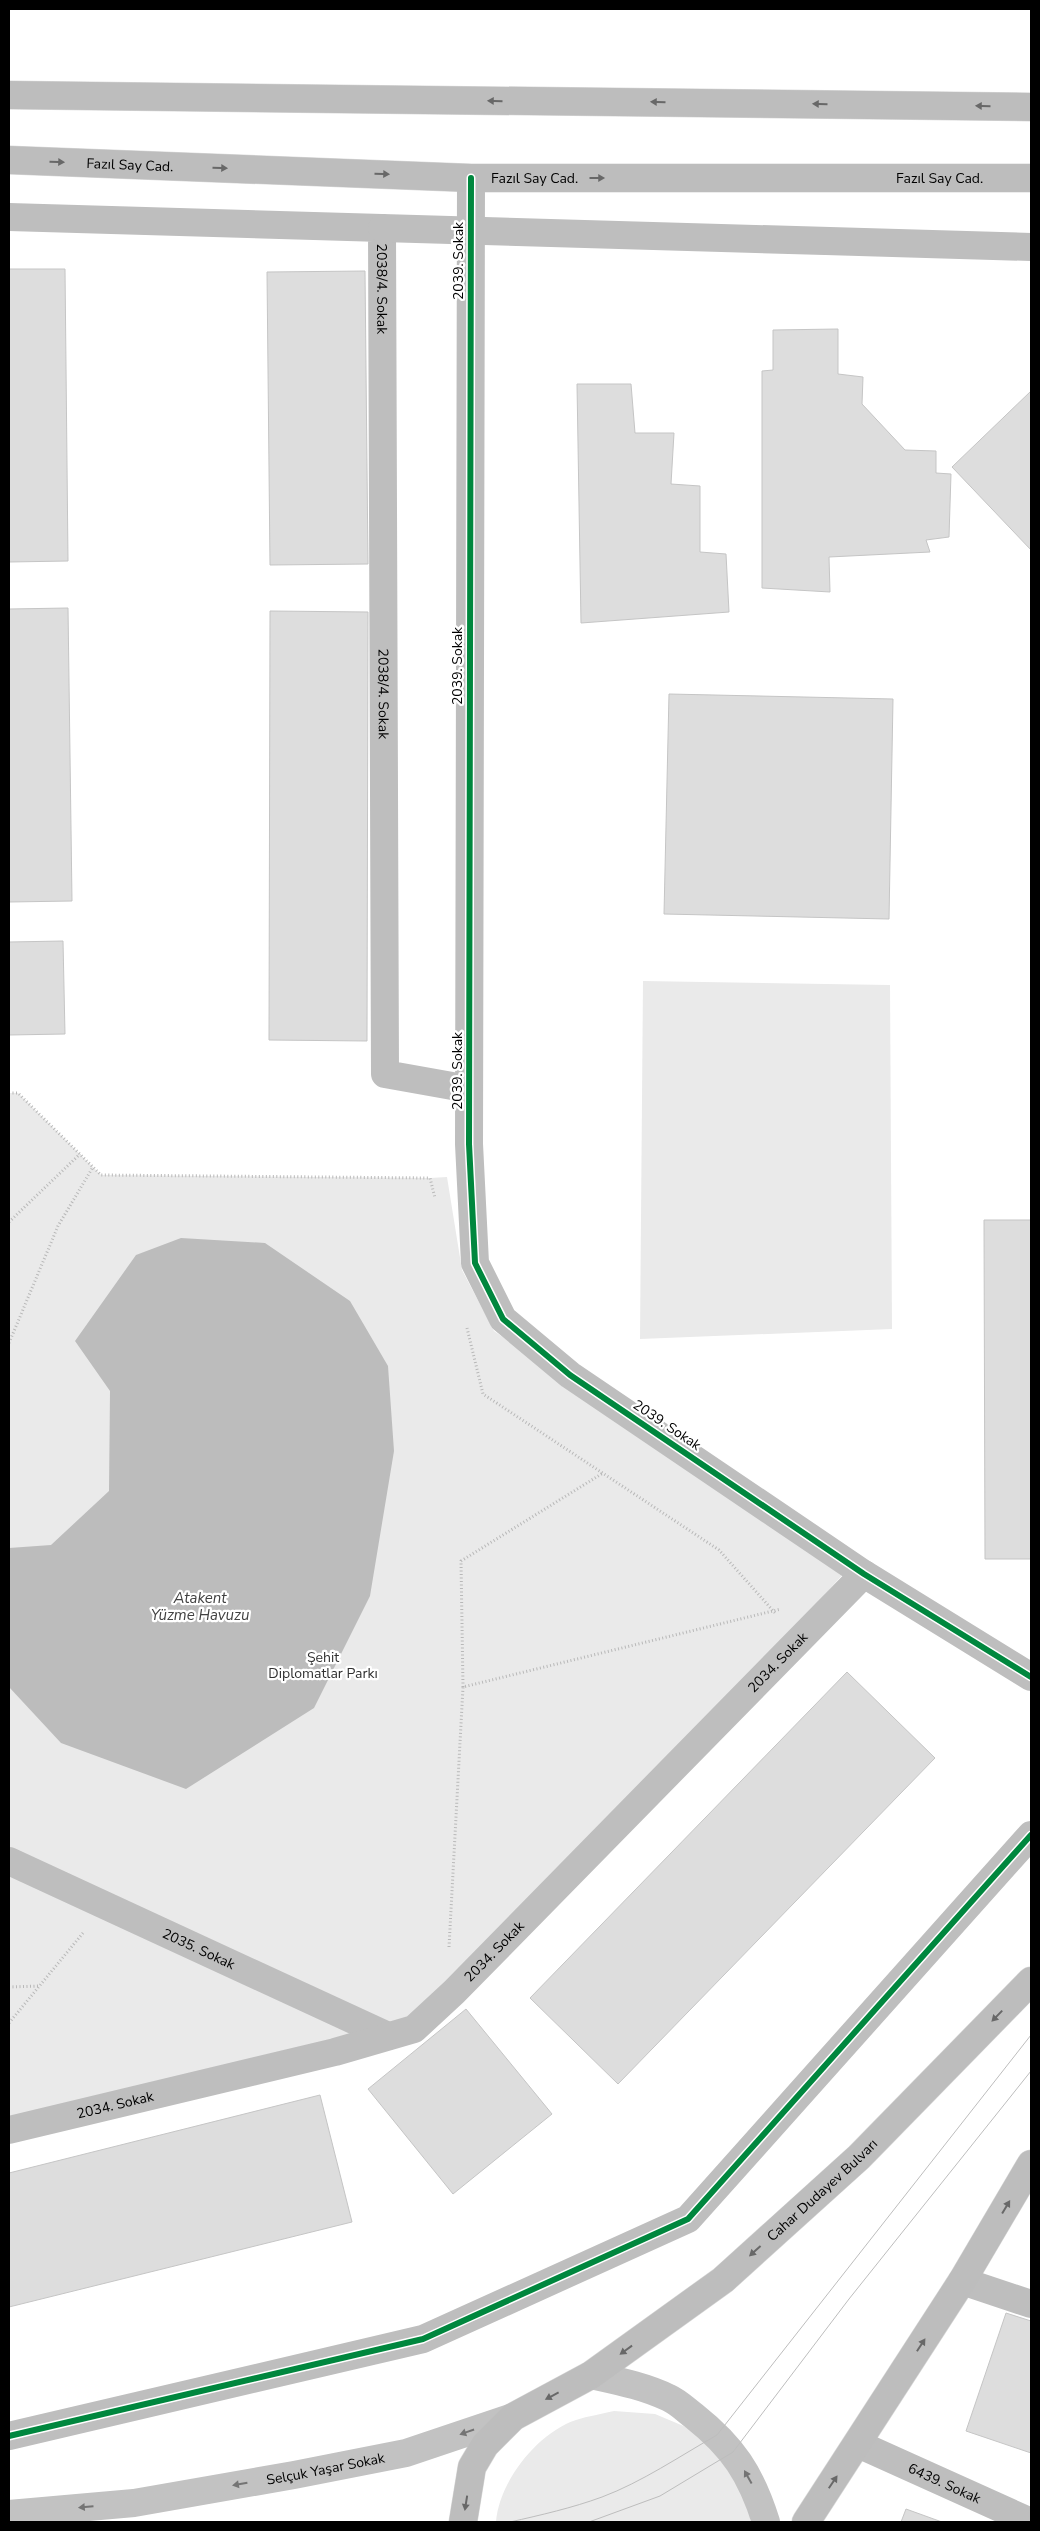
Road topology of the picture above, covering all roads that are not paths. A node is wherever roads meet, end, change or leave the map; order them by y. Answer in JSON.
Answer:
{"nodes":[{"id":1,"x":9,"y":95,"type":"edge"},
{"id":2,"x":1031,"y":106,"type":"edge"},
{"id":3,"x":9,"y":160,"type":"edge"},
{"id":4,"x":471,"y":178,"type":"junction"},
{"id":5,"x":1031,"y":178,"type":"edge"},
{"id":6,"x":9,"y":217,"type":"edge"},
{"id":7,"x":382,"y":228,"type":"junction"},
{"id":8,"x":471,"y":230,"type":"junction"},
{"id":9,"x":1031,"y":247,"type":"edge"},
{"id":10,"x":469,"y":1089,"type":"junction"},
{"id":11,"x":864,"y":1574,"type":"junction"},
{"id":12,"x":1031,"y":1677,"type":"edge"},
{"id":13,"x":1031,"y":1835,"type":"edge"},
{"id":14,"x":9,"y":1861,"type":"edge"},
{"id":15,"x":1031,"y":1981,"type":"edge"},
{"id":16,"x":388,"y":2036,"type":"junction"},
{"id":17,"x":9,"y":2130,"type":"edge"},
{"id":18,"x":1031,"y":2164,"type":"edge"},
{"id":19,"x":962,"y":2281,"type":"junction"},
{"id":20,"x":1031,"y":2304,"type":"edge"},
{"id":21,"x":591,"y":2375,"type":"junction"},
{"id":22,"x":513,"y":2417,"type":"junction"},
{"id":23,"x":9,"y":2436,"type":"edge"},
{"id":24,"x":858,"y":2444,"type":"junction"},
{"id":25,"x":9,"y":2514,"type":"edge"},
{"id":26,"x":463,"y":2522,"type":"edge"},
{"id":27,"x":766,"y":2522,"type":"edge"},
{"id":28,"x":806,"y":2522,"type":"edge"},
{"id":29,"x":1031,"y":2522,"type":"edge"}],
"edges":[{"from":2,"to":1,"type":"main road","one_way":true},
{"from":3,"to":4,"type":"main road","name":"Fazıl Say Cad.","one_way":true},
{"from":4,"to":5,"type":"main road","name":"Fazıl Say Cad.","one_way":true},
{"from":4,"to":8,"type":"street","name":"2039. Sokak"},
{"from":6,"to":7,"type":"street","name":"2038/4. Sokak"},
{"from":7,"to":8,"type":"street","name":"2038/4. Sokak"},
{"from":7,"to":10,"type":"street","name":"2038/4. Sokak"},
{"from":8,"to":9,"type":"street","name":"2038/4. Sokak"},
{"from":8,"to":10,"type":"street","name":"2039. Sokak"},
{"from":10,"to":11,"type":"street","name":"2039. Sokak"},
{"from":11,"to":12,"type":"street","name":"2039. Sokak"},
{"from":11,"to":16,"type":"street","name":"2034. Sokak"},
{"from":13,"to":23,"type":"street"},
{"from":14,"to":16,"type":"street","name":"2035. Sokak"},
{"from":15,"to":21,"type":"main road","name":"Cahar Dudayev Bulvarı","one_way":true},
{"from":16,"to":17,"type":"street","name":"2034. Sokak"},
{"from":19,"to":18,"type":"main road","one_way":true},
{"from":19,"to":20,"type":"street"},
{"from":24,"to":19,"type":"main road","one_way":true},
{"from":21,"to":22,"type":"main road","name":"Cahar Dudayev Bulvarı","one_way":true},
{"from":27,"to":21,"type":"main road","one_way":true},
{"from":22,"to":25,"type":"main road","name":"Selçuk Yaşar Sokak","one_way":true},
{"from":22,"to":26,"type":"main road","name":"Cahar Dudayev Bulvarı","one_way":true},
{"from":28,"to":24,"type":"main road","one_way":true},
{"from":24,"to":29,"type":"street","name":"6439. Sokak"}]}
